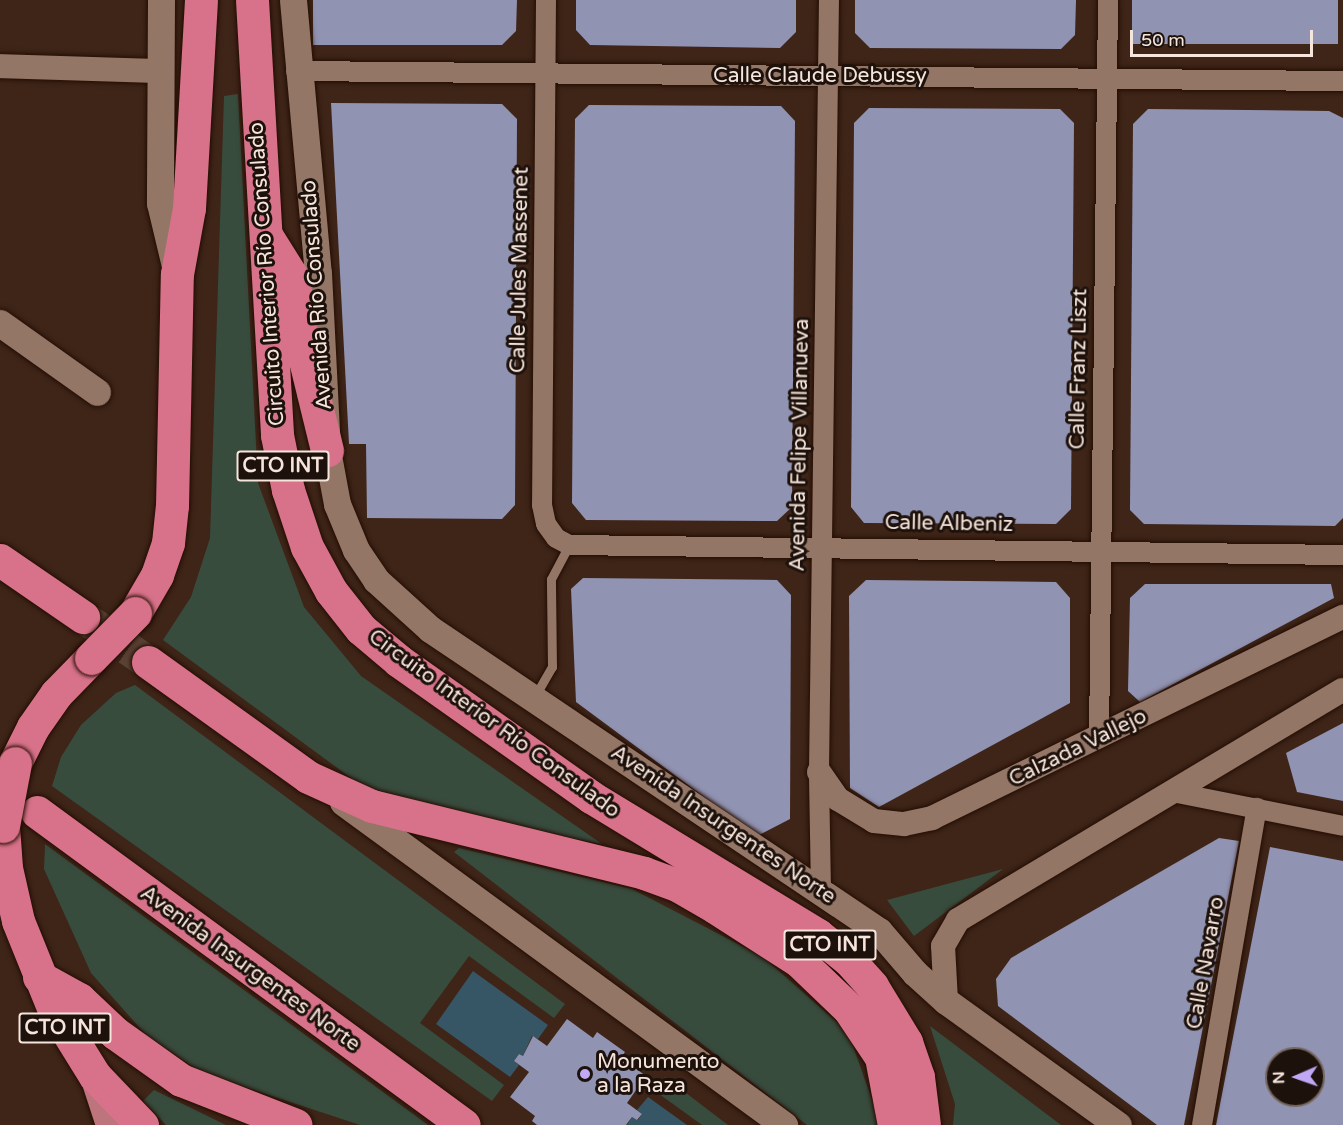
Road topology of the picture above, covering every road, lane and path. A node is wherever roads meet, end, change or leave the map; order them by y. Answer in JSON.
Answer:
{"nodes":[{"id":1,"x":161,"y":0,"type":"edge"},
{"id":2,"x":201,"y":0,"type":"edge"},
{"id":3,"x":252,"y":0,"type":"edge"},
{"id":4,"x":263,"y":0,"type":"edge"},
{"id":5,"x":292,"y":0,"type":"edge"},
{"id":6,"x":546,"y":0,"type":"edge"},
{"id":7,"x":829,"y":0,"type":"edge"},
{"id":8,"x":1108,"y":0,"type":"edge"},
{"id":9,"x":254,"y":48,"type":"junction"},
{"id":10,"x":0,"y":66,"type":"edge"},
{"id":11,"x":161,"y":71,"type":"junction"},
{"id":12,"x":296,"y":71,"type":"junction"},
{"id":13,"x":546,"y":75,"type":"junction"},
{"id":14,"x":828,"y":76,"type":"junction"},
{"id":15,"x":1108,"y":78,"type":"junction"},
{"id":16,"x":1343,"y":81,"type":"edge"},
{"id":17,"x":263,"y":230,"type":"junction"},
{"id":18,"x":177,"y":274,"type":"junction"},
{"id":19,"x":0,"y":323,"type":"edge"},
{"id":20,"x":97,"y":392,"type":"dead end"},
{"id":21,"x":327,"y":450,"type":"junction"},
{"id":22,"x":562,"y":542,"type":"junction"},
{"id":23,"x":822,"y":547,"type":"junction"},
{"id":24,"x":1100,"y":550,"type":"junction"},
{"id":25,"x":1343,"y":555,"type":"edge"},
{"id":26,"x":0,"y":560,"type":"edge"},
{"id":27,"x":376,"y":580,"type":"joint"},
{"id":28,"x":83,"y":617,"type":"tunnel mouth"},
{"id":29,"x":1343,"y":617,"type":"edge"},
{"id":30,"x":148,"y":662,"type":"tunnel mouth"},
{"id":31,"x":1343,"y":690,"type":"edge"},
{"id":32,"x":534,"y":698,"type":"junction"},
{"id":33,"x":1099,"y":738,"type":"junction"},
{"id":34,"x":819,"y":772,"type":"junction"},
{"id":35,"x":308,"y":777,"type":"junction"},
{"id":36,"x":1172,"y":792,"type":"junction"},
{"id":37,"x":1257,"y":808,"type":"junction"},
{"id":38,"x":37,"y":812,"type":"dead end"},
{"id":39,"x":1343,"y":826,"type":"edge"},
{"id":40,"x":822,"y":891,"type":"junction"},
{"id":41,"x":39,"y":977,"type":"junction"},
{"id":42,"x":946,"y":1001,"type":"junction"},
{"id":43,"x":95,"y":1076,"type":"junction"},
{"id":44,"x":111,"y":1125,"type":"edge"},
{"id":45,"x":142,"y":1125,"type":"edge"},
{"id":46,"x":296,"y":1125,"type":"edge"},
{"id":47,"x":464,"y":1125,"type":"edge"},
{"id":48,"x":784,"y":1125,"type":"edge"},
{"id":49,"x":894,"y":1125,"type":"edge"},
{"id":50,"x":924,"y":1125,"type":"edge"},
{"id":51,"x":1118,"y":1125,"type":"edge"},
{"id":52,"x":1202,"y":1125,"type":"edge"}],
"edges":[{"from":1,"to":11,"type":"main road","number":"CTO INT"},
{"from":2,"to":18,"type":"highway","number":"CTO INT"},
{"from":3,"to":9,"type":"highway","name":"Circuito Interior Río Consulado","number":"CTO INT"},
{"from":4,"to":9,"type":"highway"},
{"from":5,"to":12,"type":"main road","name":"Avenida Río Consulado","number":"CTO INT"},
{"from":6,"to":13,"type":"street","name":"Calle Jules Massenet"},
{"from":7,"to":14,"type":"street","name":"Avenida Felipe Villanueva"},
{"from":8,"to":15,"type":"street","name":"Calle Franz Liszt"},
{"from":9,"to":17,"type":"highway","name":"Circuito Interior Río Consulado","number":"CTO INT"},
{"from":10,"to":11,"type":"street"},
{"from":11,"to":18,"type":"main road","number":"CTO INT"},
{"from":12,"to":13,"type":"street","name":"Calle Claude Debussy"},
{"from":12,"to":21,"type":"main road","name":"Avenida Río Consulado","number":"CTO INT"},
{"from":13,"to":14,"type":"street","name":"Calle Claude Debussy"},
{"from":13,"to":22,"type":"street","name":"Calle Jules Massenet"},
{"from":14,"to":15,"type":"street","name":"Calle Claude Debussy"},
{"from":14,"to":23,"type":"street","name":"Avenida Felipe Villanueva"},
{"from":15,"to":16,"type":"street","name":"Calle Claude Debussy"},
{"from":15,"to":24,"type":"street","name":"Calle Franz Liszt"},
{"from":17,"to":21,"type":"highway"},
{"from":17,"to":50,"type":"highway","name":"Circuito Interior Río Consulado","number":"CTO INT"},
{"from":18,"to":41,"type":"highway","number":"CTO INT","bridge":true},
{"from":19,"to":20,"type":"main road"},
{"from":21,"to":27,"type":"main road","name":"Avenida Río Consulado","number":"CTO INT"},
{"from":22,"to":23,"type":"street","name":"Calle Albeniz"},
{"from":22,"to":32,"type":"lane"},
{"from":23,"to":24,"type":"street","name":"Calle Albeniz"},
{"from":23,"to":34,"type":"street","name":"Avenida Felipe Villanueva"},
{"from":24,"to":25,"type":"street","name":"Calle Albeniz"},
{"from":24,"to":33,"type":"street","name":"Calle Franz Liszt"},
{"from":26,"to":28,"type":"highway"},
{"from":27,"to":32,"type":"main road","name":"Avenida Insurgentes Norte"},
{"from":29,"to":33,"type":"street","name":"Calzada Vallejo"},
{"from":30,"to":35,"type":"highway"},
{"from":31,"to":36,"type":"street"},
{"from":32,"to":40,"type":"main road","name":"Avenida Insurgentes Norte"},
{"from":33,"to":34,"type":"street","name":"Calzada Vallejo"},
{"from":34,"to":40,"type":"street","name":"Avenida Felipe Villanueva"},
{"from":35,"to":48,"type":"main road"},
{"from":35,"to":49,"type":"highway"},
{"from":36,"to":37,"type":"street"},
{"from":36,"to":42,"type":"street"},
{"from":37,"to":39,"type":"street"},
{"from":37,"to":52,"type":"street","name":"Calle Navarro"},
{"from":38,"to":47,"type":"highway","name":"Avenida Insurgentes Norte"},
{"from":40,"to":42,"type":"main road","name":"Avenida Insurgentes Norte"},
{"from":41,"to":43,"type":"highway","number":"CTO INT"},
{"from":41,"to":46,"type":"highway"},
{"from":42,"to":51,"type":"main road","name":"Avenida Insurgentes Norte"},
{"from":43,"to":44,"type":"main road"},
{"from":43,"to":45,"type":"highway","number":"CTO INT"}]}
